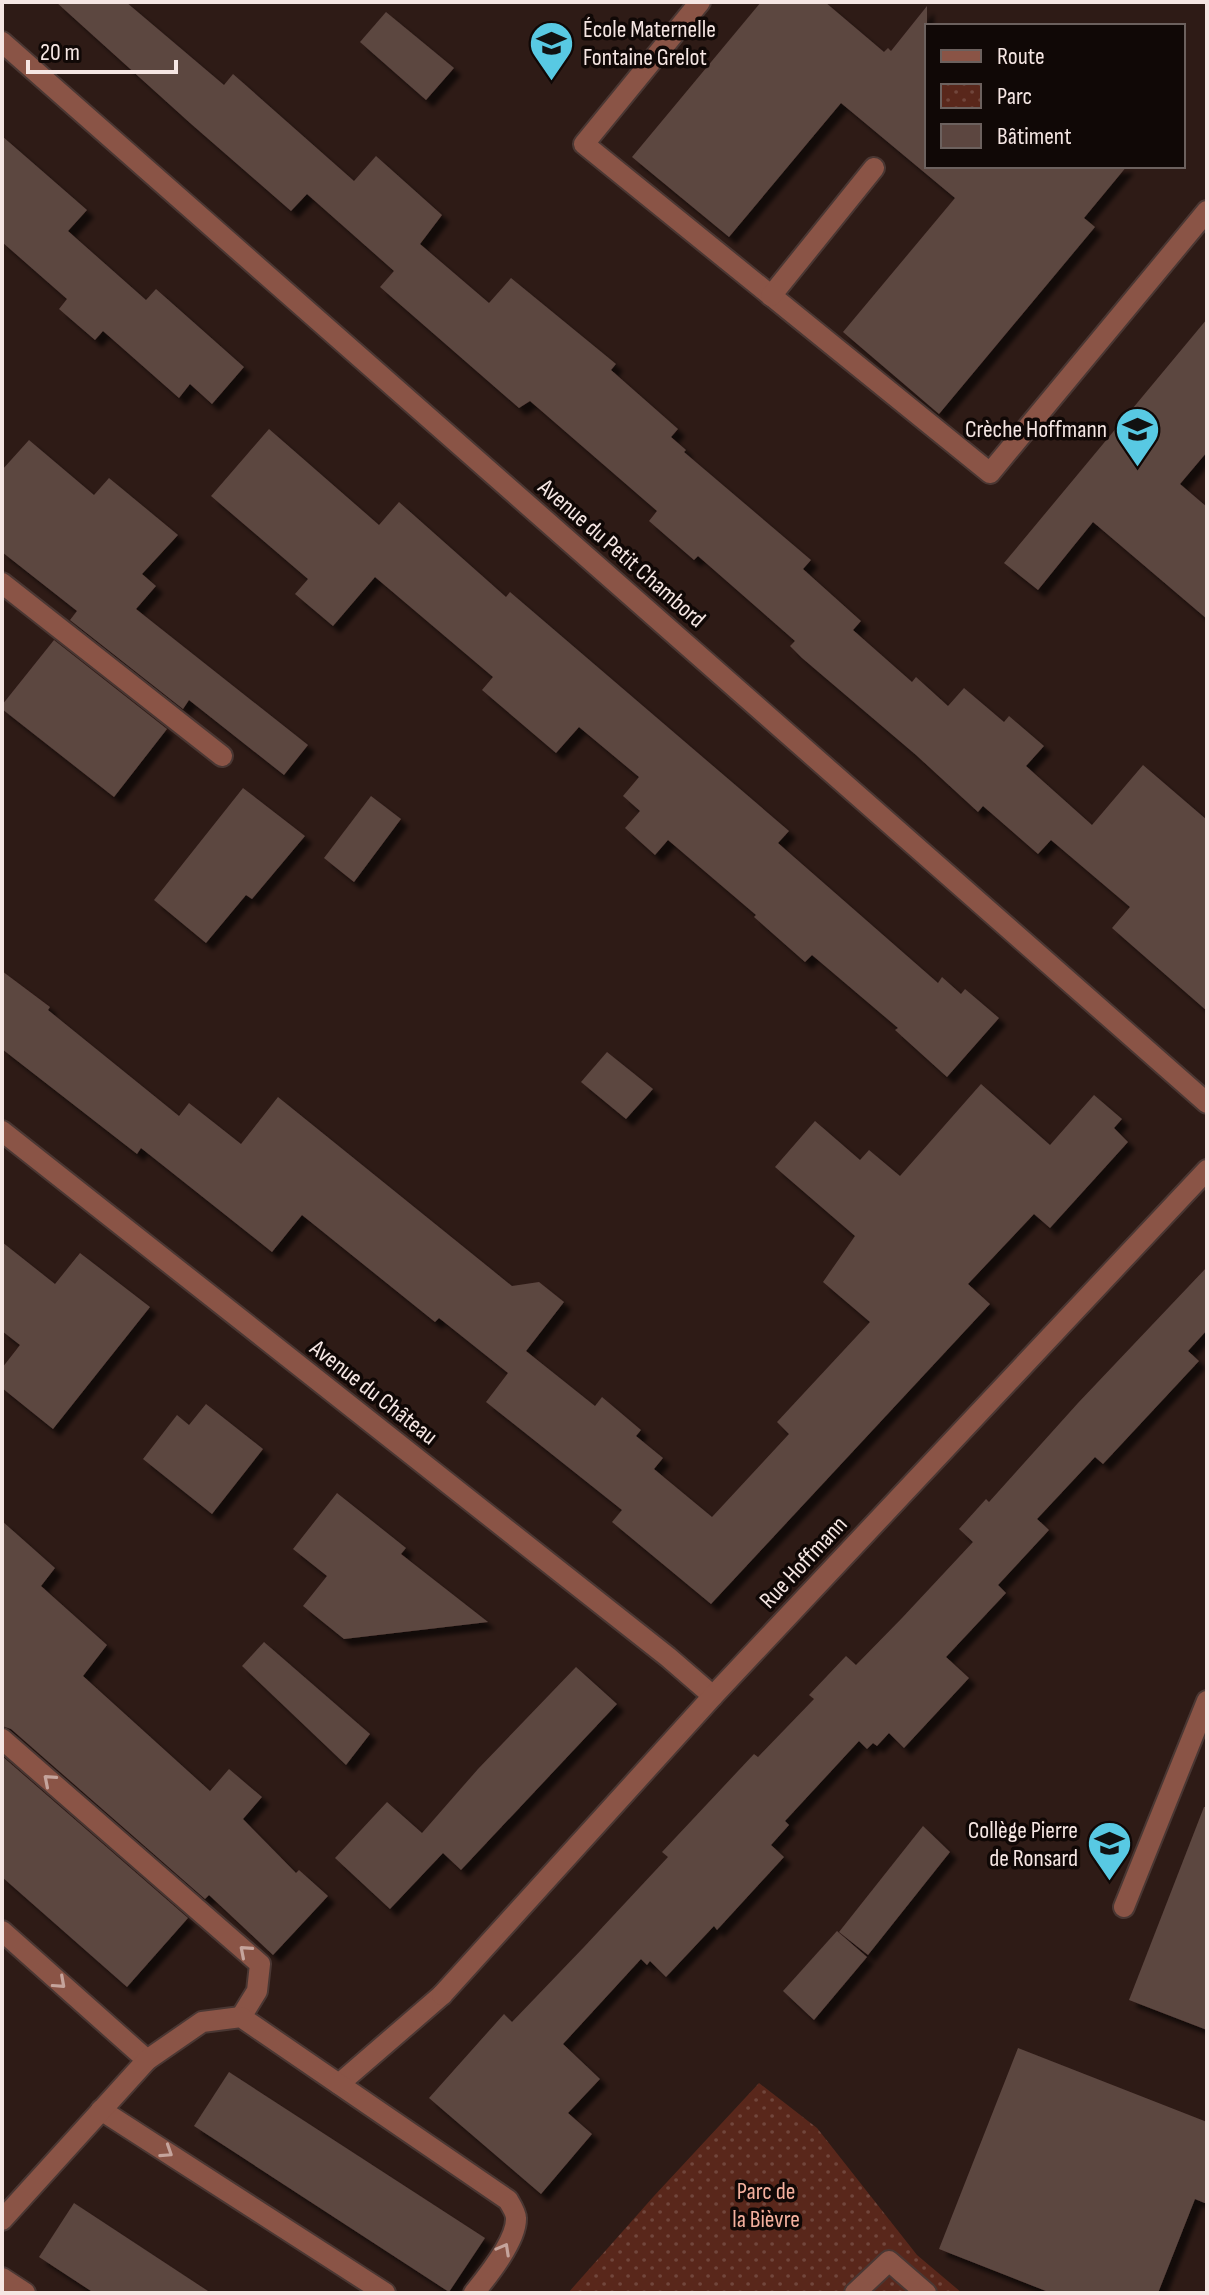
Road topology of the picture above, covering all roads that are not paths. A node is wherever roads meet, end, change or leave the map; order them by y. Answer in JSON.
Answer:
{"nodes":[{"id":1,"x":700,"y":2,"type":"edge"},
{"id":2,"x":2,"y":42,"type":"edge"},
{"id":3,"x":874,"y":168,"type":"dead end"},
{"id":4,"x":1207,"y":211,"type":"edge"},
{"id":5,"x":771,"y":296,"type":"junction"},
{"id":6,"x":2,"y":583,"type":"edge"},
{"id":7,"x":222,"y":756,"type":"dead end"},
{"id":8,"x":1207,"y":1103,"type":"edge"},
{"id":9,"x":2,"y":1131,"type":"edge"},
{"id":10,"x":1207,"y":1170,"type":"edge"},
{"id":11,"x":713,"y":1696,"type":"junction"},
{"id":12,"x":1207,"y":1701,"type":"edge"},
{"id":13,"x":2,"y":1739,"type":"edge"},
{"id":14,"x":1124,"y":1907,"type":"dead end"},
{"id":15,"x":2,"y":1931,"type":"edge"},
{"id":16,"x":241,"y":2017,"type":"junction"},
{"id":17,"x":147,"y":2060,"type":"junction"},
{"id":18,"x":339,"y":2084,"type":"junction"},
{"id":19,"x":101,"y":2110,"type":"junction"},
{"id":20,"x":2,"y":2220,"type":"edge"},
{"id":21,"x":2,"y":2278,"type":"edge"},
{"id":22,"x":25,"y":2293,"type":"edge"},
{"id":23,"x":385,"y":2293,"type":"edge"},
{"id":24,"x":474,"y":2293,"type":"edge"},
{"id":25,"x":855,"y":2293,"type":"edge"},
{"id":26,"x":926,"y":2293,"type":"edge"}],
"edges":[{"from":1,"to":5,"type":"street"},
{"from":2,"to":8,"type":"street","name":"Avenue du Petit Chambord"},
{"from":3,"to":5,"type":"street"},
{"from":4,"to":5,"type":"street"},
{"from":6,"to":7,"type":"street"},
{"from":9,"to":11,"type":"street","name":"Avenue du Château"},
{"from":10,"to":11,"type":"street","name":"Rue Hoffmann"},
{"from":11,"to":18,"type":"street","name":"Rue Hoffmann"},
{"from":12,"to":14,"type":"street"},
{"from":16,"to":13,"type":"street","one_way":true},
{"from":15,"to":17,"type":"street","one_way":true},
{"from":16,"to":17,"type":"street"},
{"from":16,"to":18,"type":"street"},
{"from":17,"to":19,"type":"street"},
{"from":24,"to":18,"type":"street","one_way":true},
{"from":19,"to":20,"type":"street"},
{"from":19,"to":23,"type":"street","one_way":true},
{"from":21,"to":22,"type":"street"},
{"from":25,"to":26,"type":"street"}]}
